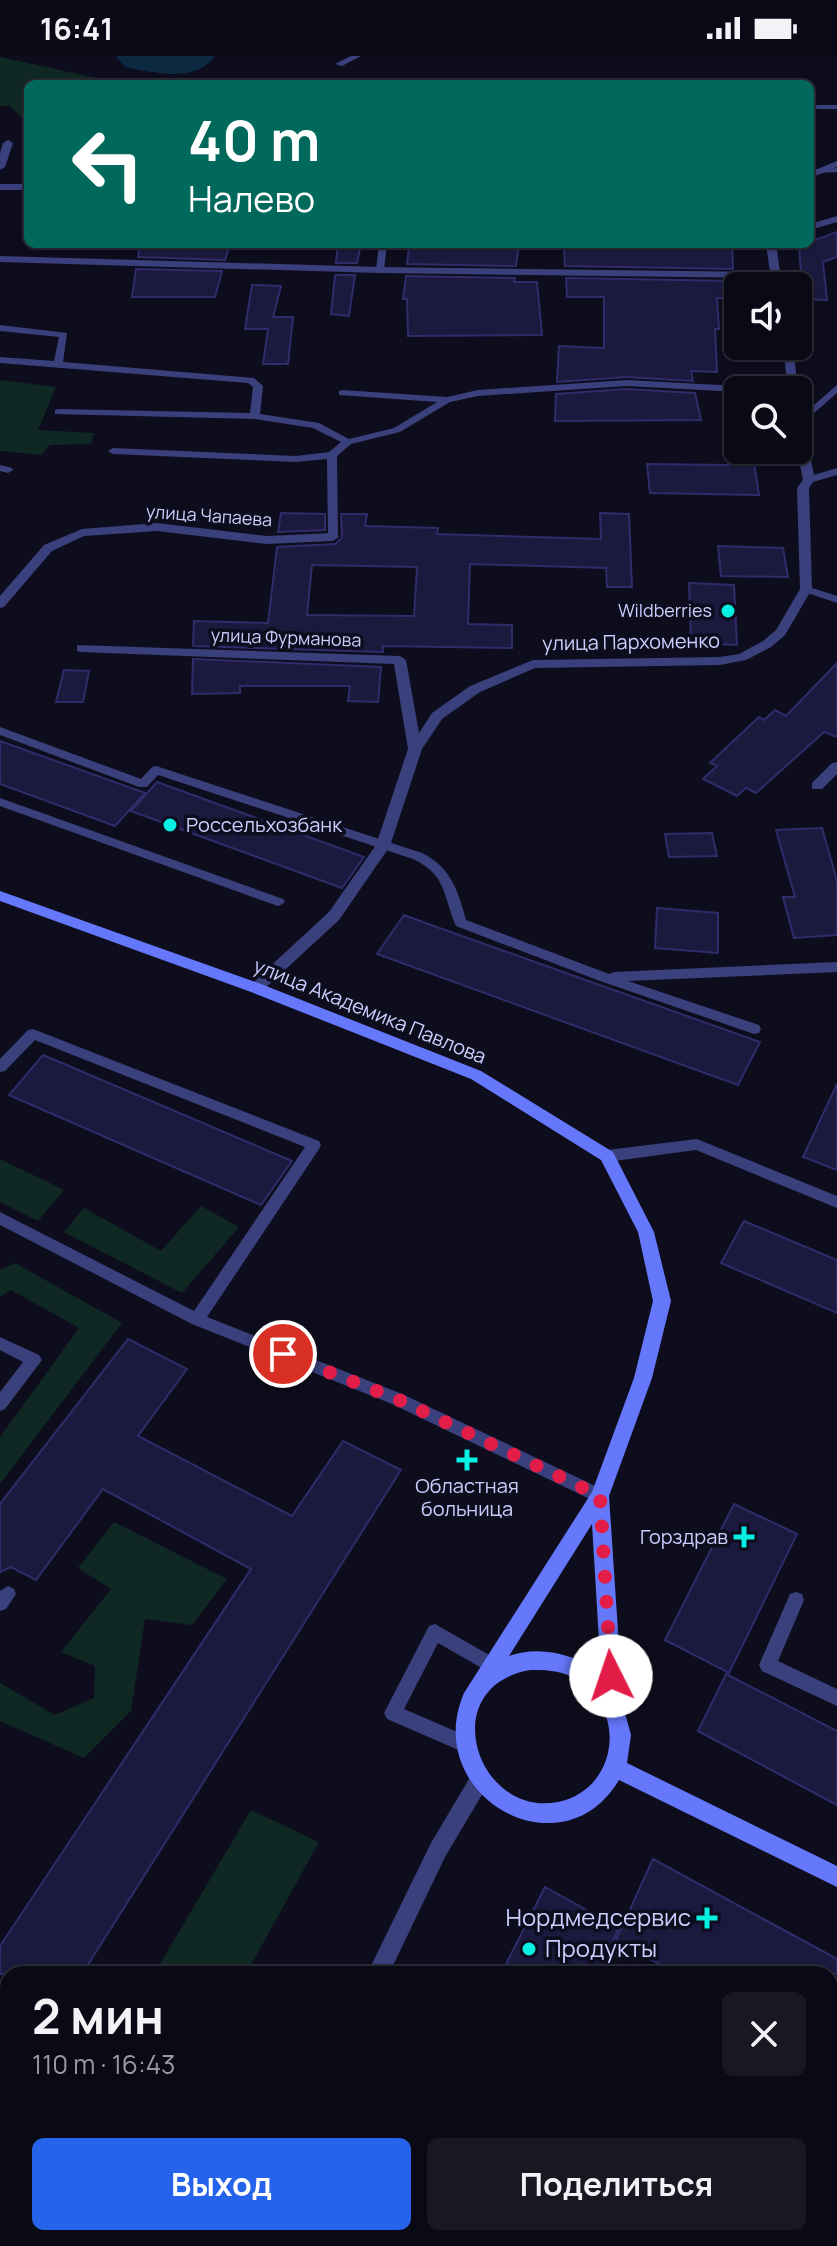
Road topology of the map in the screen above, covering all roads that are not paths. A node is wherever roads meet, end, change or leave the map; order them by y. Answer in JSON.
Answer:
{"nodes":[{"id":1,"x":357,"y":56,"type":"edge"},
{"id":2,"x":339,"y":64,"type":"dead end"},
{"id":3,"x":814,"y":107,"type":"edge"},
{"id":4,"x":837,"y":107,"type":"edge"},
{"id":5,"x":8,"y":143,"type":"dead end"},
{"id":6,"x":837,"y":164,"type":"edge"},
{"id":7,"x":0,"y":167,"type":"edge"},
{"id":8,"x":837,"y":170,"type":"edge"},
{"id":9,"x":814,"y":173,"type":"edge"},
{"id":10,"x":0,"y":187,"type":"edge"},
{"id":11,"x":24,"y":187,"type":"edge"},
{"id":12,"x":837,"y":219,"type":"edge"},
{"id":13,"x":814,"y":226,"type":"edge"},
{"id":14,"x":383,"y":248,"type":"edge"},
{"id":15,"x":772,"y":248,"type":"edge"},
{"id":16,"x":0,"y":259,"type":"edge"},
{"id":17,"x":380,"y":270,"type":"junction"},
{"id":18,"x":775,"y":272,"type":"edge"},
{"id":19,"x":724,"y":280,"type":"edge"},
{"id":20,"x":0,"y":328,"type":"edge"},
{"id":21,"x":0,"y":360,"type":"edge"},
{"id":22,"x":58,"y":365,"type":"junction"},
{"id":23,"x":724,"y":388,"type":"edge"},
{"id":24,"x":837,"y":388,"type":"edge"},
{"id":25,"x":342,"y":393,"type":"dead end"},
{"id":26,"x":447,"y":400,"type":"junction"},
{"id":27,"x":58,"y":412,"type":"dead end"},
{"id":28,"x":812,"y":412,"type":"edge"},
{"id":29,"x":255,"y":416,"type":"junction"},
{"id":30,"x":348,"y":442,"type":"junction"},
{"id":31,"x":113,"y":451,"type":"dead end"},
{"id":32,"x":332,"y":455,"type":"junction"},
{"id":33,"x":806,"y":464,"type":"edge"},
{"id":34,"x":837,"y":471,"type":"edge"},
{"id":35,"x":808,"y":473,"type":"junction"},
{"id":36,"x":333,"y":537,"type":"joint"},
{"id":37,"x":806,"y":589,"type":"junction"},
{"id":38,"x":837,"y":600,"type":"edge"},
{"id":39,"x":0,"y":604,"type":"edge"},
{"id":40,"x":81,"y":648,"type":"dead end"},
{"id":41,"x":0,"y":731,"type":"edge"},
{"id":42,"x":415,"y":749,"type":"junction"},
{"id":43,"x":837,"y":766,"type":"edge"},
{"id":44,"x":817,"y":786,"type":"dead end"},
{"id":45,"x":1,"y":803,"type":"edge"},
{"id":46,"x":383,"y":846,"type":"junction"},
{"id":47,"x":0,"y":896,"type":"edge"},
{"id":48,"x":279,"y":902,"type":"dead end"},
{"id":49,"x":837,"y":967,"type":"edge"},
{"id":50,"x":605,"y":978,"type":"junction"},
{"id":51,"x":256,"y":988,"type":"junction"},
{"id":52,"x":754,"y":1029,"type":"dead end"},
{"id":53,"x":0,"y":1067,"type":"edge"},
{"id":54,"x":607,"y":1156,"type":"junction"},
{"id":55,"x":837,"y":1202,"type":"edge"},
{"id":56,"x":2,"y":1224,"type":"edge"},
{"id":57,"x":197,"y":1320,"type":"junction"},
{"id":58,"x":0,"y":1343,"type":"edge"},
{"id":59,"x":0,"y":1404,"type":"edge"},
{"id":60,"x":600,"y":1496,"type":"junction"},
{"id":61,"x":796,"y":1600,"type":"dead end"},
{"id":62,"x":492,"y":1666,"type":"junction"},
{"id":63,"x":477,"y":1689,"type":"junction"},
{"id":64,"x":837,"y":1698,"type":"edge"},
{"id":65,"x":613,"y":1706,"type":"junction"},
{"id":66,"x":463,"y":1743,"type":"junction"},
{"id":67,"x":616,"y":1768,"type":"junction"},
{"id":68,"x":479,"y":1781,"type":"junction"},
{"id":69,"x":837,"y":1877,"type":"edge"},
{"id":70,"x":382,"y":1966,"type":"edge"}],
"edges":[{"from":1,"to":2,"type":"lane"},
{"from":3,"to":4,"type":"lane"},
{"from":5,"to":7,"type":"street"},
{"from":6,"to":9,"type":"street"},
{"from":8,"to":9,"type":"lane"},
{"from":10,"to":11,"type":"street"},
{"from":12,"to":13,"type":"lane"},
{"from":14,"to":17,"type":"lane"},
{"from":15,"to":18,"type":"street"},
{"from":16,"to":17,"type":"street"},
{"from":17,"to":19,"type":"street"},
{"from":20,"to":22,"type":"lane"},
{"from":21,"to":22,"type":"lane"},
{"from":22,"to":29,"type":"lane"},
{"from":23,"to":26,"type":"lane"},
{"from":24,"to":28,"type":"lane"},
{"from":25,"to":26,"type":"lane"},
{"from":26,"to":30,"type":"lane"},
{"from":27,"to":29,"type":"lane"},
{"from":29,"to":30,"type":"lane"},
{"from":30,"to":32,"type":"lane"},
{"from":31,"to":32,"type":"lane"},
{"from":32,"to":36,"type":"lane"},
{"from":33,"to":35,"type":"street"},
{"from":34,"to":35,"type":"street"},
{"from":35,"to":37,"type":"street"},
{"from":36,"to":39,"type":"street","name":"улица Чапаева"},
{"from":37,"to":38,"type":"lane"},
{"from":37,"to":42,"type":"street","name":"улица Пархоменко"},
{"from":40,"to":42,"type":"street","name":"улица Фурманова"},
{"from":41,"to":46,"type":"lane"},
{"from":42,"to":46,"type":"street","name":"улица Пархоменко"},
{"from":43,"to":44,"type":"street"},
{"from":45,"to":48,"type":"lane"},
{"from":46,"to":50,"type":"lane"},
{"from":46,"to":51,"type":"street","name":"улица Пархоменко"},
{"from":47,"to":51,"type":"street","name":"улица Академика Павлова"},
{"from":49,"to":50,"type":"lane"},
{"from":50,"to":52,"type":"lane"},
{"from":51,"to":54,"type":"street","name":"улица Академика Павлова"},
{"from":53,"to":57,"type":"lane"},
{"from":54,"to":55,"type":"lane"},
{"from":54,"to":60,"type":"street"},
{"from":56,"to":57,"type":"lane"},
{"from":57,"to":60,"type":"lane"},
{"from":58,"to":59,"type":"lane"},
{"from":60,"to":62,"type":"street"},
{"from":60,"to":65,"type":"street"},
{"from":61,"to":64,"type":"lane"},
{"from":62,"to":63,"type":"street"},
{"from":62,"to":66,"type":"lane"},
{"from":63,"to":65,"type":"street"},
{"from":63,"to":66,"type":"street"},
{"from":65,"to":67,"type":"street"},
{"from":66,"to":68,"type":"street"},
{"from":67,"to":68,"type":"street"},
{"from":67,"to":69,"type":"street"},
{"from":68,"to":70,"type":"street"}]}
